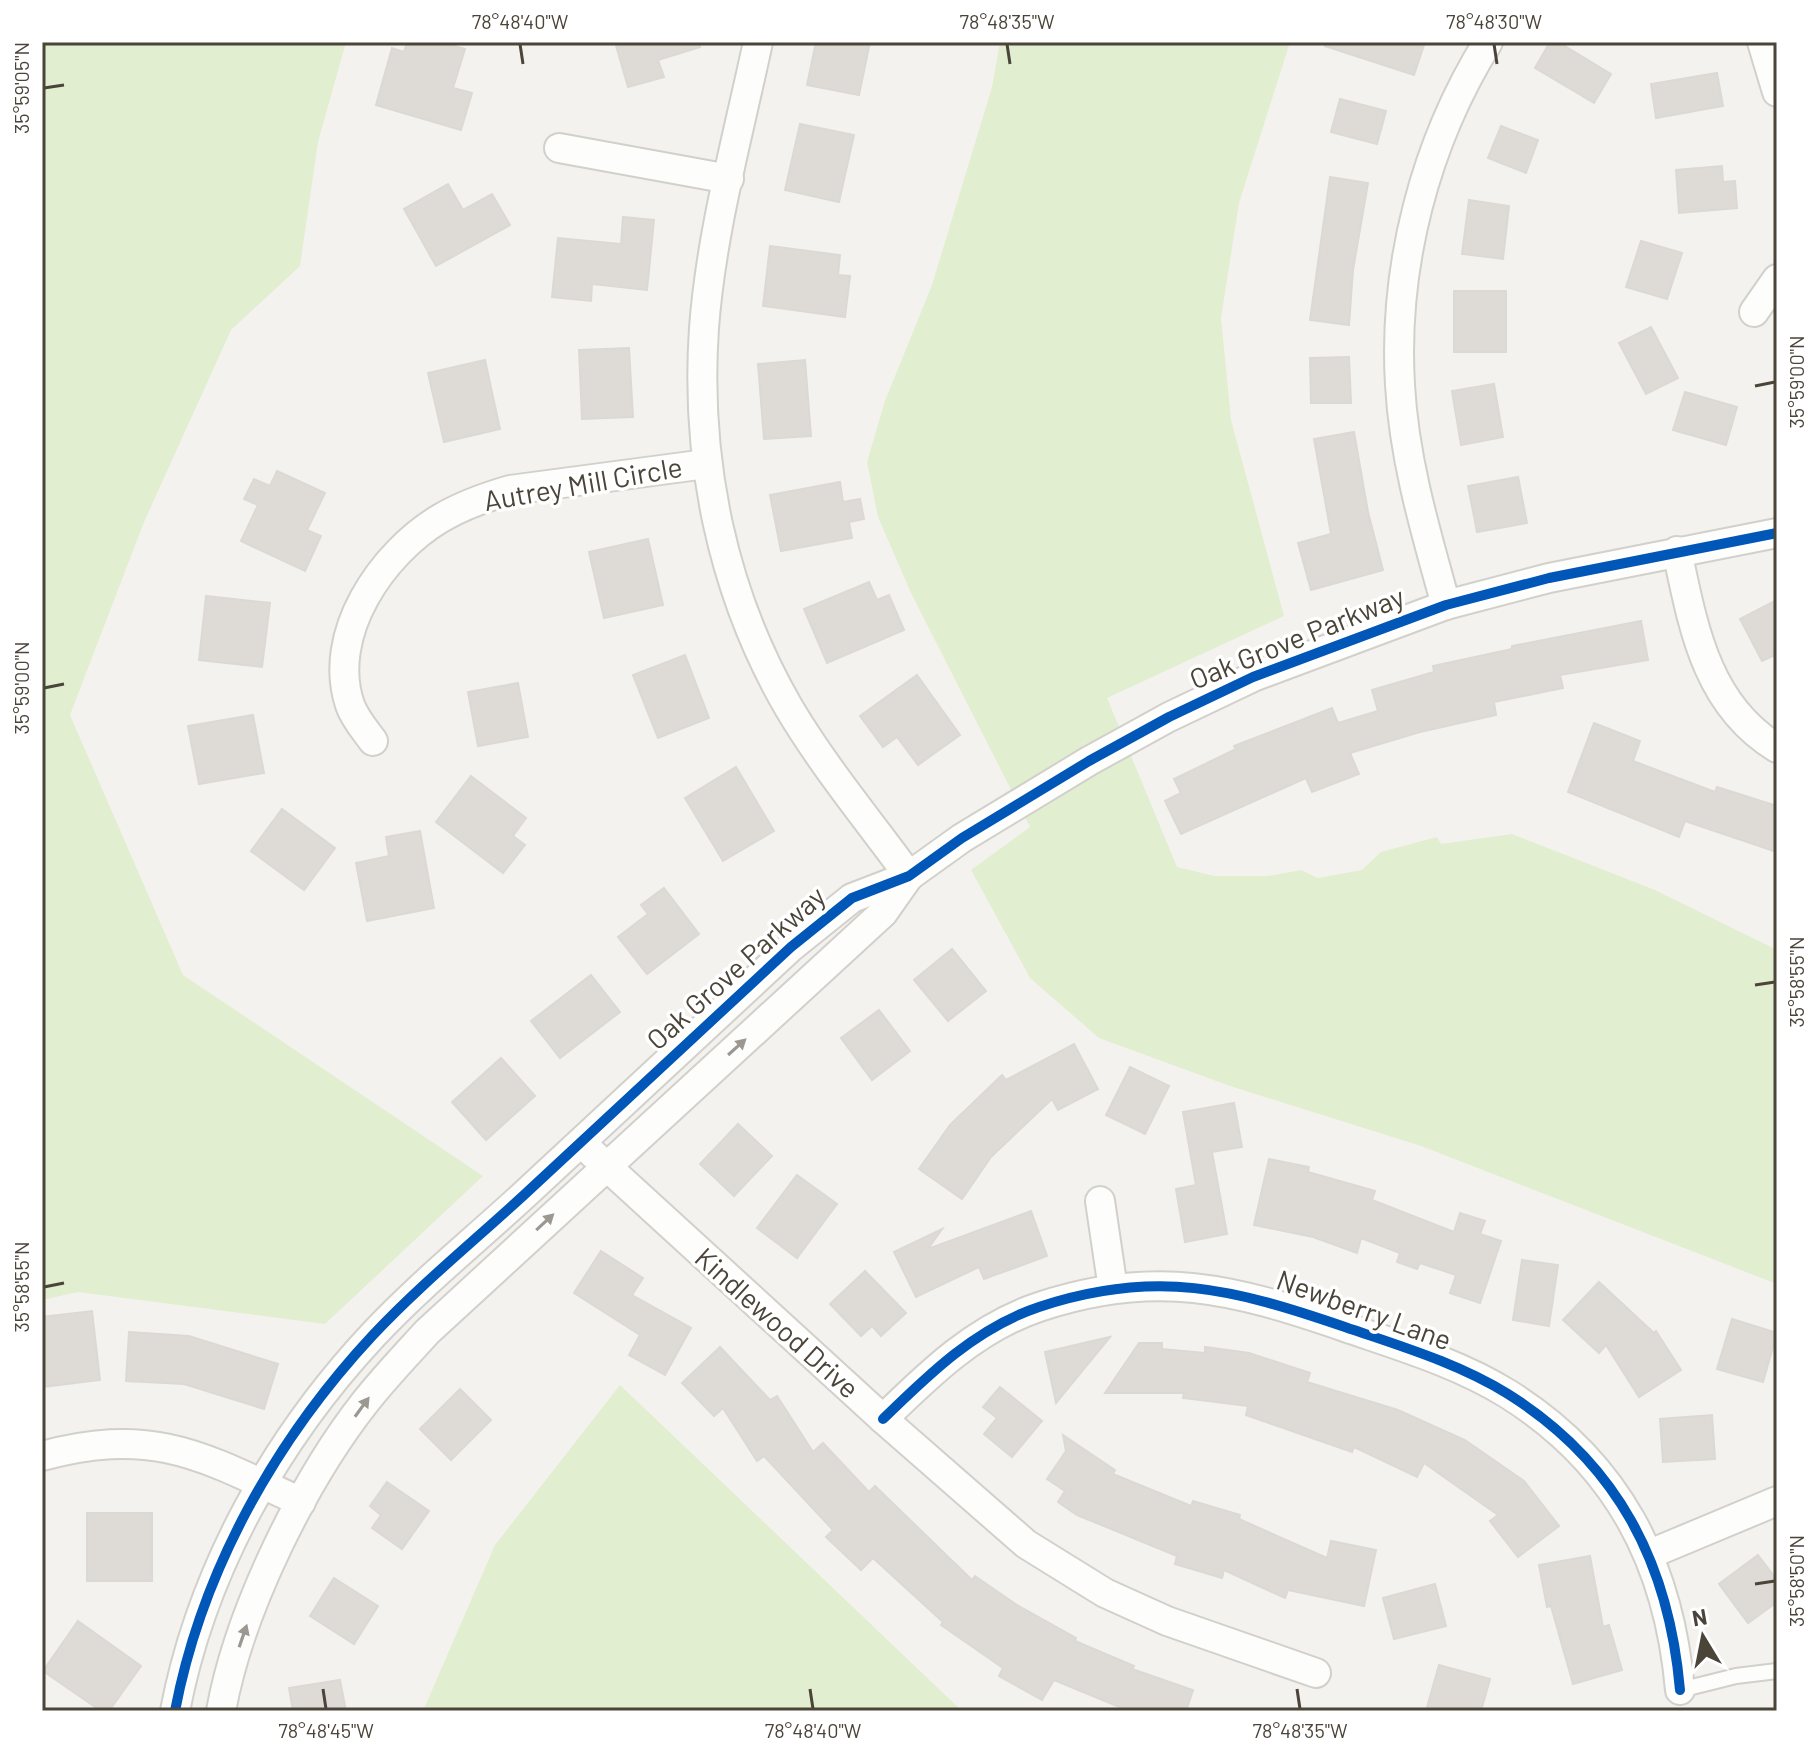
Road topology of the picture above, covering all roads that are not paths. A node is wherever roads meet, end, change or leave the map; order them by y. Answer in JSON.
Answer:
{"nodes":[{"id":1,"x":758,"y":42,"type":"edge"},
{"id":2,"x":1488,"y":42,"type":"edge"},
{"id":3,"x":1762,"y":42,"type":"edge"},
{"id":4,"x":1777,"y":92,"type":"edge"},
{"id":5,"x":559,"y":148,"type":"dead end"},
{"id":6,"x":729,"y":179,"type":"junction"},
{"id":7,"x":1777,"y":279,"type":"edge"},
{"id":8,"x":1754,"y":312,"type":"dead end"},
{"id":9,"x":706,"y":464,"type":"junction"},
{"id":10,"x":1777,"y":533,"type":"edge"},
{"id":11,"x":1677,"y":551,"type":"junction"},
{"id":12,"x":1446,"y":605,"type":"junction"},
{"id":13,"x":373,"y":741,"type":"dead end"},
{"id":14,"x":1777,"y":748,"type":"edge"},
{"id":15,"x":909,"y":876,"type":"junction"},
{"id":16,"x":581,"y":1141,"type":"junction"},
{"id":17,"x":605,"y":1166,"type":"junction"},
{"id":18,"x":1100,"y":1201,"type":"dead end"},
{"id":19,"x":1113,"y":1289,"type":"junction"},
{"id":20,"x":883,"y":1419,"type":"junction"},
{"id":21,"x":42,"y":1456,"type":"edge"},
{"id":22,"x":262,"y":1484,"type":"junction"},
{"id":23,"x":1777,"y":1501,"type":"edge"},
{"id":24,"x":301,"y":1502,"type":"junction"},
{"id":25,"x":1650,"y":1554,"type":"junction"},
{"id":26,"x":1777,"y":1671,"type":"edge"},
{"id":27,"x":1316,"y":1673,"type":"dead end"},
{"id":28,"x":1680,"y":1690,"type":"joint"},
{"id":29,"x":175,"y":1711,"type":"edge"},
{"id":30,"x":221,"y":1711,"type":"edge"}],
"edges":[{"from":1,"to":6,"type":"street"},
{"from":2,"to":12,"type":"street"},
{"from":3,"to":4,"type":"street"},
{"from":5,"to":6,"type":"street"},
{"from":6,"to":9,"type":"street"},
{"from":7,"to":8,"type":"street"},
{"from":9,"to":13,"type":"street","name":"Autrey Mill Circle"},
{"from":9,"to":15,"type":"street"},
{"from":10,"to":11,"type":"street","name":"Oak Grove Parkway"},
{"from":11,"to":12,"type":"street","name":"Oak Grove Parkway"},
{"from":11,"to":14,"type":"street"},
{"from":12,"to":15,"type":"street","name":"Oak Grove Parkway"},
{"from":15,"to":16,"type":"street","name":"Oak Grove Parkway"},
{"from":17,"to":15,"type":"street","name":"Oak Grove Parkway","one_way":true},
{"from":16,"to":17,"type":"street","name":"Kindlewood Drive"},
{"from":16,"to":22,"type":"street","name":"Oak Grove Parkway"},
{"from":17,"to":20,"type":"street","name":"Kindlewood Drive"},
{"from":24,"to":17,"type":"street","name":"Oak Grove Parkway","one_way":true},
{"from":18,"to":19,"type":"street"},
{"from":19,"to":20,"type":"street","name":"Newberry Lane"},
{"from":19,"to":25,"type":"street","name":"Newberry Lane"},
{"from":20,"to":27,"type":"street","name":"Kindlewood Drive"},
{"from":21,"to":22,"type":"street"},
{"from":22,"to":24,"type":"street"},
{"from":22,"to":29,"type":"street","name":"Oak Grove Parkway"},
{"from":23,"to":25,"type":"street"},
{"from":30,"to":24,"type":"street","name":"Oak Grove Parkway","one_way":true},
{"from":25,"to":28,"type":"street","name":"Newberry Lane"},
{"from":26,"to":28,"type":"lane"}]}
